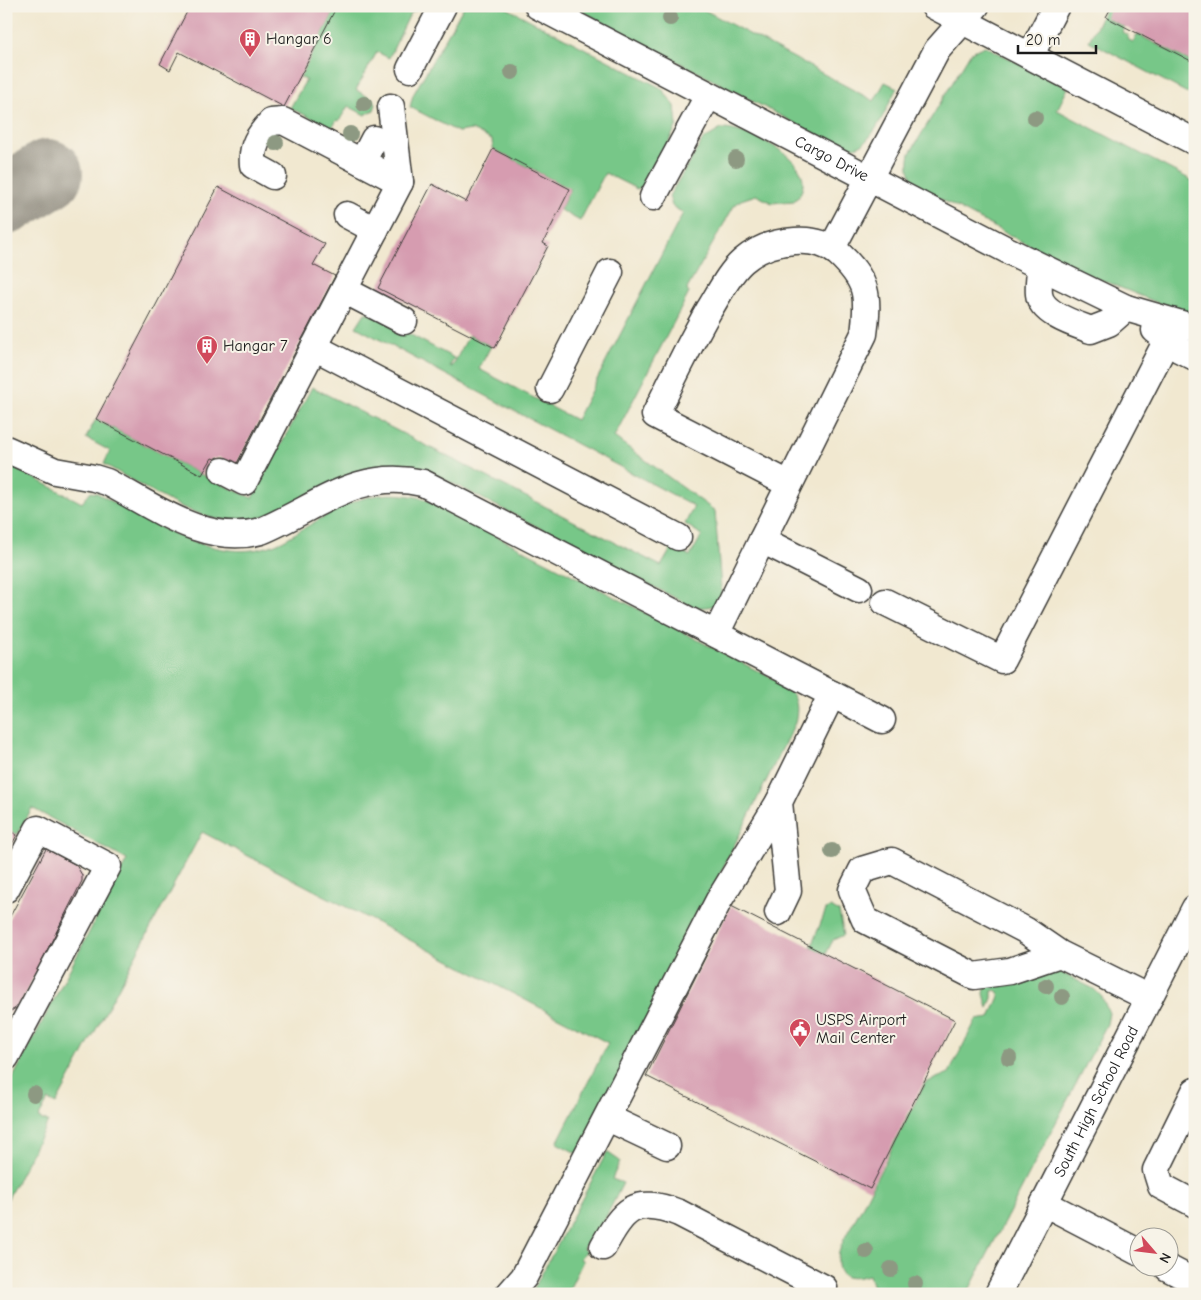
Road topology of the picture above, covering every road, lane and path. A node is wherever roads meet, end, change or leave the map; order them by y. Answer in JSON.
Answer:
{"nodes":[{"id":1,"x":443,"y":6,"type":"edge"},
{"id":2,"x":538,"y":6,"type":"edge"},
{"id":3,"x":934,"y":6,"type":"edge"},
{"id":4,"x":1056,"y":6,"type":"edge"},
{"id":5,"x":969,"y":14,"type":"edge"},
{"id":6,"x":1030,"y":56,"type":"junction"},
{"id":7,"x":410,"y":69,"type":"dead end"},
{"id":8,"x":708,"y":96,"type":"junction"},
{"id":9,"x":391,"y":107,"type":"dead end"},
{"id":10,"x":374,"y":139,"type":"dead end"},
{"id":11,"x":1195,"y":142,"type":"edge"},
{"id":12,"x":362,"y":162,"type":"junction"},
{"id":13,"x":273,"y":176,"type":"dead end"},
{"id":14,"x":869,"y":178,"type":"junction"},
{"id":15,"x":400,"y":182,"type":"junction"},
{"id":16,"x":653,"y":197,"type":"dead end"},
{"id":17,"x":347,"y":215,"type":"dead end"},
{"id":18,"x":375,"y":230,"type":"junction"},
{"id":19,"x":832,"y":248,"type":"junction"},
{"id":20,"x":1040,"y":267,"type":"junction"},
{"id":21,"x":610,"y":272,"type":"dead end"},
{"id":22,"x":344,"y":290,"type":"junction"},
{"id":23,"x":1126,"y":308,"type":"junction"},
{"id":24,"x":404,"y":321,"type":"dead end"},
{"id":25,"x":1195,"y":328,"type":"edge"},
{"id":26,"x":1167,"y":340,"type":"junction"},
{"id":27,"x":314,"y":347,"type":"junction"},
{"id":28,"x":1195,"y":357,"type":"edge"},
{"id":29,"x":550,"y":389,"type":"dead end"},
{"id":30,"x":6,"y":449,"type":"edge"},
{"id":31,"x":223,"y":471,"type":"dead end"},
{"id":32,"x":789,"y":484,"type":"junction"},
{"id":33,"x":678,"y":537,"type":"dead end"},
{"id":34,"x":762,"y":540,"type":"junction"},
{"id":35,"x":859,"y":589,"type":"dead end"},
{"id":36,"x":885,"y":602,"type":"dead end"},
{"id":37,"x":716,"y":634,"type":"junction"},
{"id":38,"x":832,"y":694,"type":"junction"},
{"id":39,"x":882,"y":720,"type":"dead end"},
{"id":40,"x":779,"y":802,"type":"junction"},
{"id":41,"x":6,"y":889,"type":"edge"},
{"id":42,"x":1195,"y":908,"type":"edge"},
{"id":43,"x":778,"y":912,"type":"dead end"},
{"id":44,"x":1060,"y":954,"type":"junction"},
{"id":45,"x":1149,"y":998,"type":"junction"},
{"id":46,"x":6,"y":1057,"type":"edge"},
{"id":47,"x":1195,"y":1091,"type":"edge"},
{"id":48,"x":608,"y":1118,"type":"junction"},
{"id":49,"x":667,"y":1146,"type":"dead end"},
{"id":50,"x":1044,"y":1203,"type":"junction"},
{"id":51,"x":1195,"y":1204,"type":"edge"},
{"id":52,"x":603,"y":1247,"type":"dead end"},
{"id":53,"x":1128,"y":1247,"type":"edge"},
{"id":54,"x":1178,"y":1273,"type":"edge"},
{"id":55,"x":1195,"y":1282,"type":"edge"},
{"id":56,"x":824,"y":1288,"type":"dead end"},
{"id":57,"x":509,"y":1294,"type":"edge"},
{"id":58,"x":998,"y":1294,"type":"edge"}],
"edges":[{"from":1,"to":7,"type":"street"},
{"from":2,"to":8,"type":"street","name":"Cargo Drive"},
{"from":3,"to":5,"type":"street"},
{"from":4,"to":6,"type":"street"},
{"from":5,"to":6,"type":"street"},
{"from":5,"to":14,"type":"street"},
{"from":6,"to":11,"type":"street"},
{"from":8,"to":14,"type":"street","name":"Cargo Drive"},
{"from":8,"to":16,"type":"street"},
{"from":9,"to":15,"type":"street"},
{"from":10,"to":12,"type":"street"},
{"from":12,"to":13,"type":"street"},
{"from":12,"to":15,"type":"street"},
{"from":14,"to":19,"type":"street"},
{"from":14,"to":20,"type":"street","name":"Cargo Drive"},
{"from":15,"to":18,"type":"street"},
{"from":17,"to":18,"type":"street"},
{"from":18,"to":22,"type":"street"},
{"from":19,"to":32,"type":"street"},
{"from":19,"to":32,"type":"street"},
{"from":20,"to":23,"type":"street","name":"Cargo Drive"},
{"from":20,"to":23,"type":"street"},
{"from":21,"to":29,"type":"street"},
{"from":22,"to":24,"type":"street"},
{"from":22,"to":27,"type":"street"},
{"from":23,"to":25,"type":"street","name":"Cargo Drive"},
{"from":23,"to":26,"type":"street","name":"Cargo Drive"},
{"from":26,"to":28,"type":"street","name":"Cargo Drive"},
{"from":26,"to":36,"type":"street"},
{"from":27,"to":31,"type":"street"},
{"from":27,"to":33,"type":"street"},
{"from":30,"to":37,"type":"street"},
{"from":32,"to":34,"type":"street"},
{"from":34,"to":35,"type":"street"},
{"from":34,"to":37,"type":"street"},
{"from":37,"to":38,"type":"street"},
{"from":38,"to":39,"type":"street"},
{"from":38,"to":40,"type":"street"},
{"from":40,"to":43,"type":"street"},
{"from":40,"to":48,"type":"street"},
{"from":41,"to":46,"type":"street"},
{"from":42,"to":45,"type":"street","name":"South High School Road"},
{"from":44,"to":44,"type":"street"},
{"from":44,"to":45,"type":"street"},
{"from":45,"to":50,"type":"street","name":"South High School Road"},
{"from":47,"to":51,"type":"street"},
{"from":48,"to":49,"type":"street"},
{"from":48,"to":57,"type":"street"},
{"from":50,"to":53,"type":"street"},
{"from":50,"to":58,"type":"street","name":"South High School Road"},
{"from":52,"to":56,"type":"street"},
{"from":54,"to":55,"type":"street"}]}
